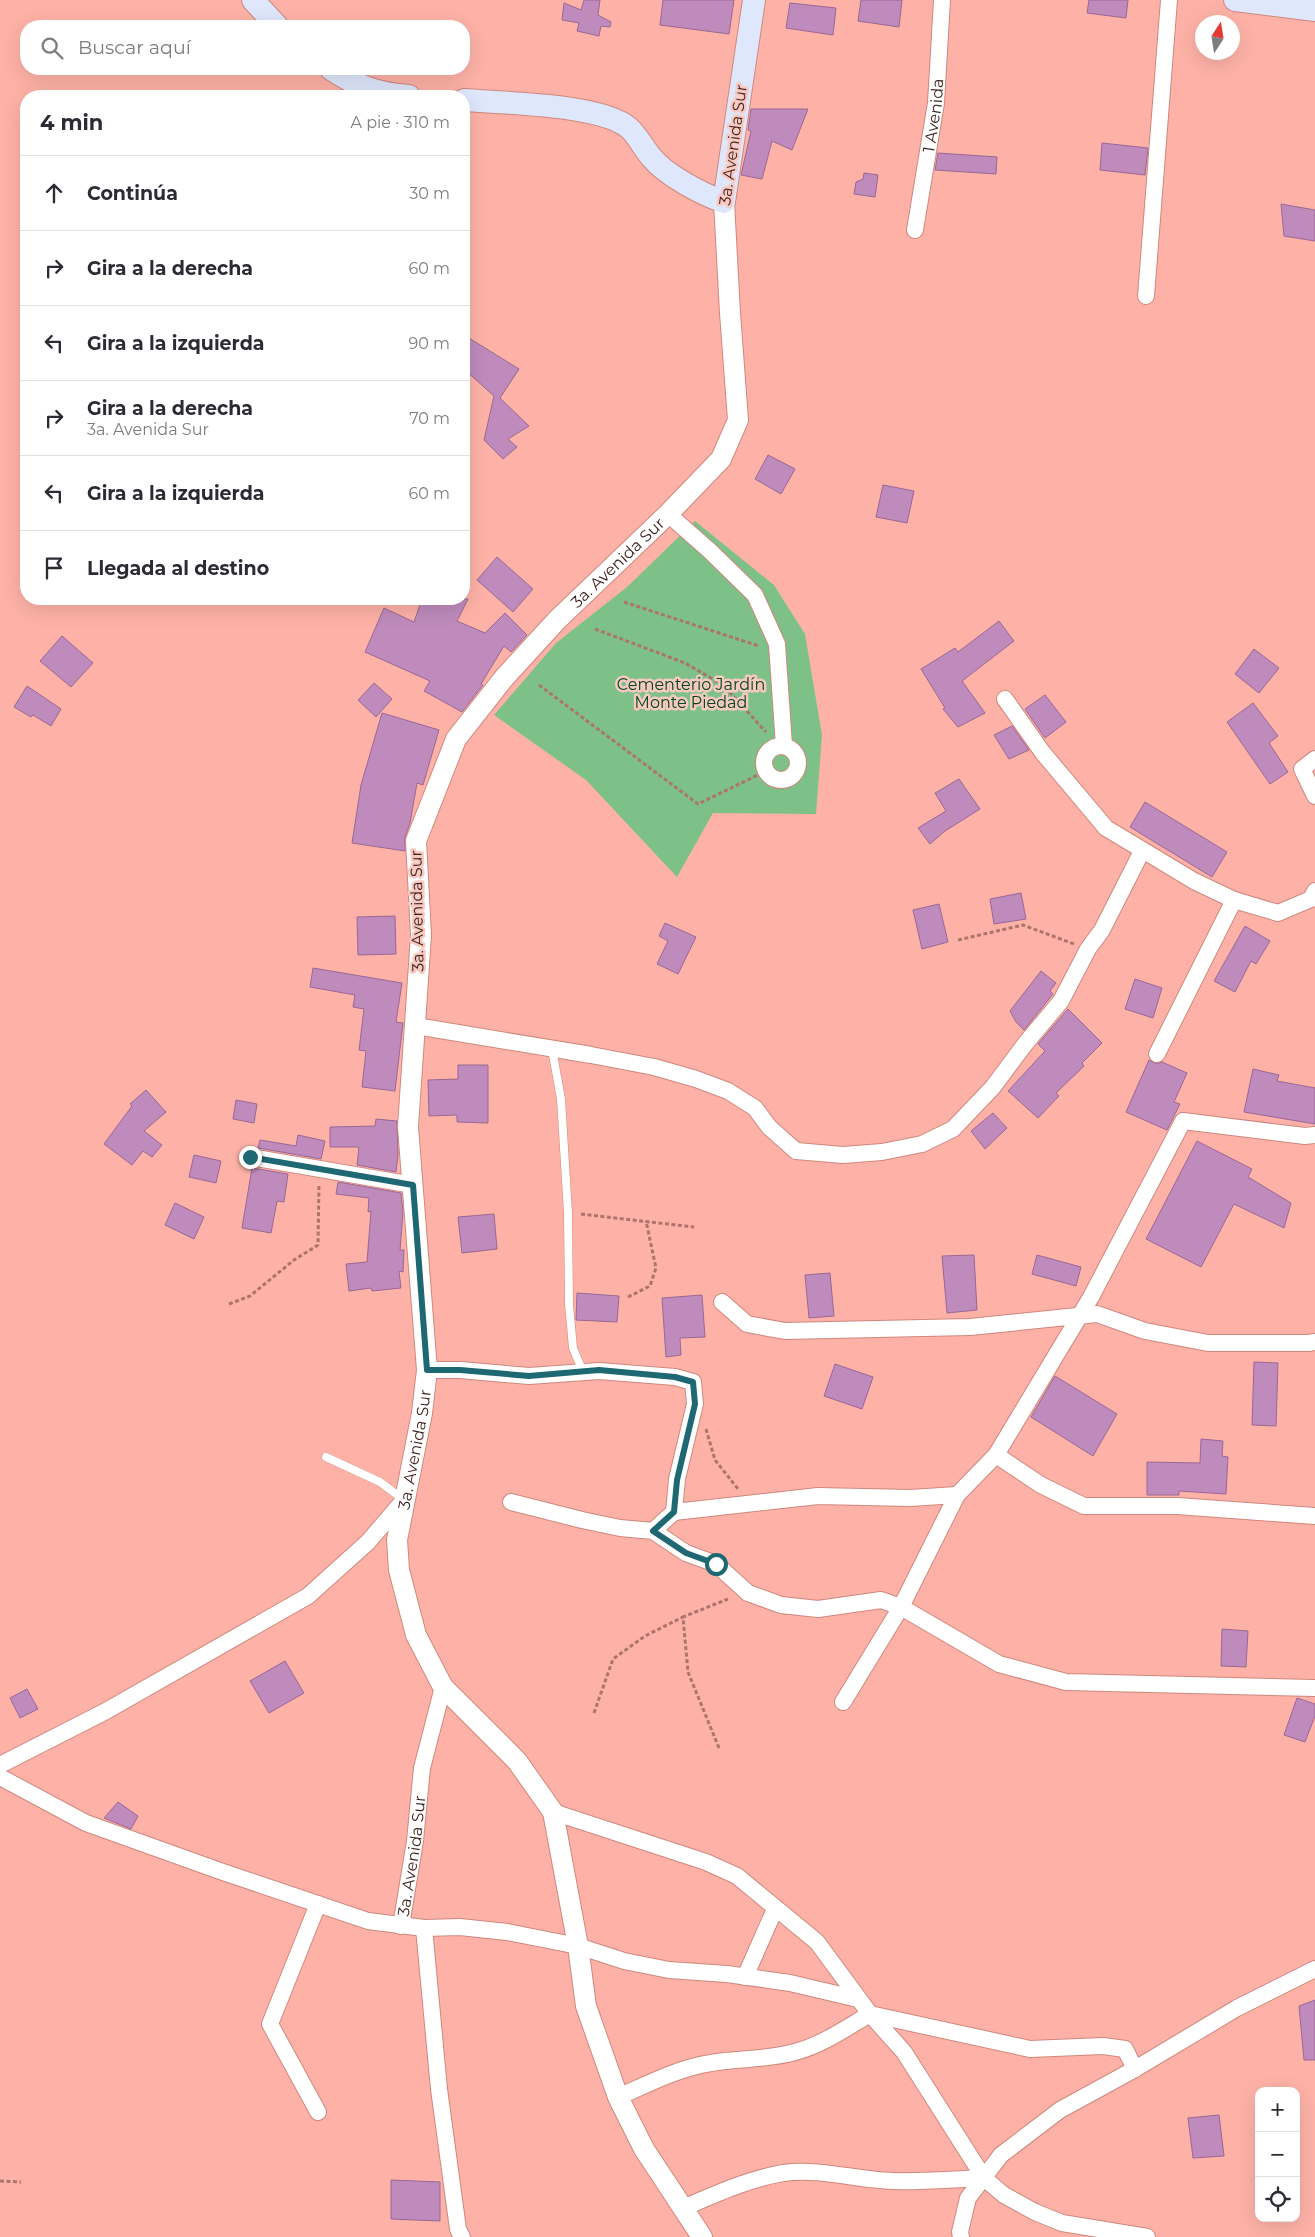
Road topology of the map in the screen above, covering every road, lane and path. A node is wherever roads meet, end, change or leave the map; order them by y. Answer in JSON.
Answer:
{"nodes":[{"id":1,"x":253,"y":0,"type":"edge"},
{"id":2,"x":754,"y":0,"type":"edge"},
{"id":3,"x":942,"y":0,"type":"edge"},
{"id":4,"x":1169,"y":0,"type":"edge"},
{"id":5,"x":1235,"y":0,"type":"edge"},
{"id":6,"x":1315,"y":10,"type":"edge"},
{"id":7,"x":271,"y":20,"type":"edge"},
{"id":8,"x":340,"y":75,"type":"edge"},
{"id":9,"x":373,"y":90,"type":"edge"},
{"id":10,"x":470,"y":100,"type":"edge"},
{"id":11,"x":724,"y":202,"type":"junction"},
{"id":12,"x":914,"y":230,"type":"dead end"},
{"id":13,"x":1146,"y":296,"type":"dead end"},
{"id":14,"x":668,"y":514,"type":"junction"},
{"id":15,"x":624,"y":602,"type":"dead end"},
{"id":16,"x":595,"y":629,"type":"dead end"},
{"id":17,"x":778,"y":652,"type":"junction"},
{"id":18,"x":539,"y":685,"type":"dead end"},
{"id":19,"x":1005,"y":699,"type":"dead end"},
{"id":20,"x":781,"y":746,"type":"junction"},
{"id":21,"x":1315,"y":759,"type":"edge"},
{"id":22,"x":766,"y":771,"type":"junction"},
{"id":23,"x":1315,"y":796,"type":"edge"},
{"id":24,"x":1142,"y":851,"type":"junction"},
{"id":25,"x":1315,"y":891,"type":"edge"},
{"id":26,"x":1234,"y":900,"type":"junction"},
{"id":27,"x":958,"y":940,"type":"dead end"},
{"id":28,"x":1088,"y":949,"type":"junction"},
{"id":29,"x":416,"y":1026,"type":"junction"},
{"id":30,"x":552,"y":1049,"type":"junction"},
{"id":31,"x":1157,"y":1054,"type":"dead end"},
{"id":32,"x":1315,"y":1135,"type":"edge"},
{"id":33,"x":250,"y":1157,"type":"dead end"},
{"id":34,"x":319,"y":1169,"type":"junction"},
{"id":35,"x":413,"y":1185,"type":"junction"},
{"id":36,"x":568,"y":1213,"type":"junction"},
{"id":37,"x":646,"y":1222,"type":"junction"},
{"id":38,"x":694,"y":1227,"type":"dead end"},
{"id":39,"x":628,"y":1297,"type":"dead end"},
{"id":40,"x":722,"y":1302,"type":"dead end"},
{"id":41,"x":229,"y":1304,"type":"dead end"},
{"id":42,"x":1079,"y":1314,"type":"junction"},
{"id":43,"x":1315,"y":1342,"type":"edge"},
{"id":44,"x":427,"y":1370,"type":"junction"},
{"id":45,"x":583,"y":1372,"type":"junction"},
{"id":46,"x":691,"y":1420,"type":"junction"},
{"id":47,"x":996,"y":1455,"type":"junction"},
{"id":48,"x":326,"y":1457,"type":"dead end"},
{"id":49,"x":957,"y":1495,"type":"junction"},
{"id":50,"x":404,"y":1500,"type":"junction"},
{"id":51,"x":511,"y":1502,"type":"dead end"},
{"id":52,"x":750,"y":1504,"type":"junction"},
{"id":53,"x":674,"y":1512,"type":"junction"},
{"id":54,"x":1315,"y":1516,"type":"edge"},
{"id":55,"x":653,"y":1531,"type":"junction"},
{"id":56,"x":748,"y":1593,"type":"junction"},
{"id":57,"x":901,"y":1607,"type":"junction"},
{"id":58,"x":683,"y":1617,"type":"junction"},
{"id":59,"x":443,"y":1687,"type":"junction"},
{"id":60,"x":1315,"y":1688,"type":"edge"},
{"id":61,"x":844,"y":1702,"type":"dead end"},
{"id":62,"x":594,"y":1713,"type":"dead end"},
{"id":63,"x":719,"y":1748,"type":"dead end"},
{"id":64,"x":0,"y":1765,"type":"edge"},
{"id":65,"x":0,"y":1777,"type":"edge"},
{"id":66,"x":553,"y":1812,"type":"junction"},
{"id":67,"x":318,"y":1904,"type":"junction"},
{"id":68,"x":775,"y":1909,"type":"junction"},
{"id":69,"x":401,"y":1926,"type":"junction"},
{"id":70,"x":424,"y":1928,"type":"junction"},
{"id":71,"x":578,"y":1946,"type":"junction"},
{"id":72,"x":1315,"y":1969,"type":"edge"},
{"id":73,"x":745,"y":1976,"type":"junction"},
{"id":74,"x":858,"y":1999,"type":"junction"},
{"id":75,"x":870,"y":2014,"type":"junction"},
{"id":76,"x":1135,"y":2069,"type":"junction"},
{"id":77,"x":618,"y":2098,"type":"junction"},
{"id":78,"x":318,"y":2112,"type":"dead end"},
{"id":79,"x":984,"y":2178,"type":"junction"},
{"id":80,"x":0,"y":2181,"type":"edge"},
{"id":81,"x":21,"y":2182,"type":"dead end"},
{"id":82,"x":683,"y":2208,"type":"junction"},
{"id":83,"x":462,"y":2237,"type":"edge"},
{"id":84,"x":702,"y":2237,"type":"edge"},
{"id":85,"x":961,"y":2237,"type":"edge"},
{"id":86,"x":1147,"y":2237,"type":"edge"}],
"edges":[{"from":1,"to":7,"type":"main road"},
{"from":2,"to":11,"type":"main road","name":"3a. Avenida Sur"},
{"from":3,"to":12,"type":"street","name":"1 Avenida"},
{"from":4,"to":13,"type":"street"},
{"from":5,"to":6,"type":"main road"},
{"from":8,"to":9,"type":"main road"},
{"from":10,"to":11,"type":"main road"},
{"from":11,"to":14,"type":"street","name":"3a. Avenida Sur"},
{"from":14,"to":17,"type":"street"},
{"from":14,"to":29,"type":"street","name":"3a. Avenida Sur"},
{"from":15,"to":17,"type":"path"},
{"from":16,"to":20,"type":"path"},
{"from":17,"to":20,"type":"street"},
{"from":18,"to":22,"type":"path"},
{"from":19,"to":24,"type":"street"},
{"from":20,"to":22,"type":"street"},
{"from":20,"to":22,"type":"street"},
{"from":21,"to":23,"type":"street"},
{"from":24,"to":26,"type":"street"},
{"from":24,"to":28,"type":"street"},
{"from":25,"to":26,"type":"street"},
{"from":26,"to":31,"type":"street"},
{"from":27,"to":28,"type":"path"},
{"from":28,"to":30,"type":"street"},
{"from":29,"to":30,"type":"street"},
{"from":29,"to":35,"type":"street","name":"3a. Avenida Sur"},
{"from":30,"to":36,"type":"lane"},
{"from":32,"to":42,"type":"street"},
{"from":33,"to":34,"type":"street"},
{"from":34,"to":35,"type":"street"},
{"from":34,"to":41,"type":"path"},
{"from":35,"to":44,"type":"street","name":"3a. Avenida Sur"},
{"from":36,"to":37,"type":"path"},
{"from":36,"to":45,"type":"lane"},
{"from":37,"to":38,"type":"path"},
{"from":37,"to":39,"type":"path"},
{"from":40,"to":42,"type":"street"},
{"from":42,"to":43,"type":"street"},
{"from":42,"to":47,"type":"street"},
{"from":44,"to":45,"type":"street"},
{"from":44,"to":50,"type":"street","name":"3a. Avenida Sur"},
{"from":45,"to":46,"type":"street"},
{"from":46,"to":52,"type":"path"},
{"from":46,"to":53,"type":"street"},
{"from":47,"to":49,"type":"street"},
{"from":47,"to":54,"type":"street"},
{"from":48,"to":50,"type":"lane"},
{"from":49,"to":52,"type":"street"},
{"from":49,"to":57,"type":"street"},
{"from":50,"to":59,"type":"street","name":"3a. Avenida Sur"},
{"from":50,"to":64,"type":"street"},
{"from":51,"to":55,"type":"street"},
{"from":52,"to":53,"type":"street"},
{"from":53,"to":55,"type":"street"},
{"from":55,"to":56,"type":"street"},
{"from":56,"to":57,"type":"street"},
{"from":56,"to":58,"type":"path"},
{"from":57,"to":60,"type":"street"},
{"from":57,"to":61,"type":"street"},
{"from":58,"to":62,"type":"path"},
{"from":58,"to":63,"type":"path"},
{"from":59,"to":66,"type":"street"},
{"from":59,"to":69,"type":"street","name":"3a. Avenida Sur"},
{"from":65,"to":67,"type":"street"},
{"from":66,"to":68,"type":"street"},
{"from":66,"to":71,"type":"street"},
{"from":67,"to":69,"type":"street"},
{"from":67,"to":78,"type":"street"},
{"from":68,"to":73,"type":"street"},
{"from":68,"to":74,"type":"street"},
{"from":69,"to":70,"type":"street"},
{"from":70,"to":71,"type":"street"},
{"from":70,"to":83,"type":"street"},
{"from":71,"to":73,"type":"street"},
{"from":71,"to":77,"type":"street"},
{"from":72,"to":76,"type":"street"},
{"from":73,"to":74,"type":"street"},
{"from":74,"to":75,"type":"street"},
{"from":75,"to":76,"type":"street"},
{"from":75,"to":77,"type":"street"},
{"from":75,"to":79,"type":"street"},
{"from":76,"to":79,"type":"street"},
{"from":77,"to":82,"type":"street"},
{"from":79,"to":82,"type":"street"},
{"from":79,"to":85,"type":"street"},
{"from":79,"to":86,"type":"street"},
{"from":80,"to":81,"type":"path"},
{"from":82,"to":84,"type":"street"}]}
